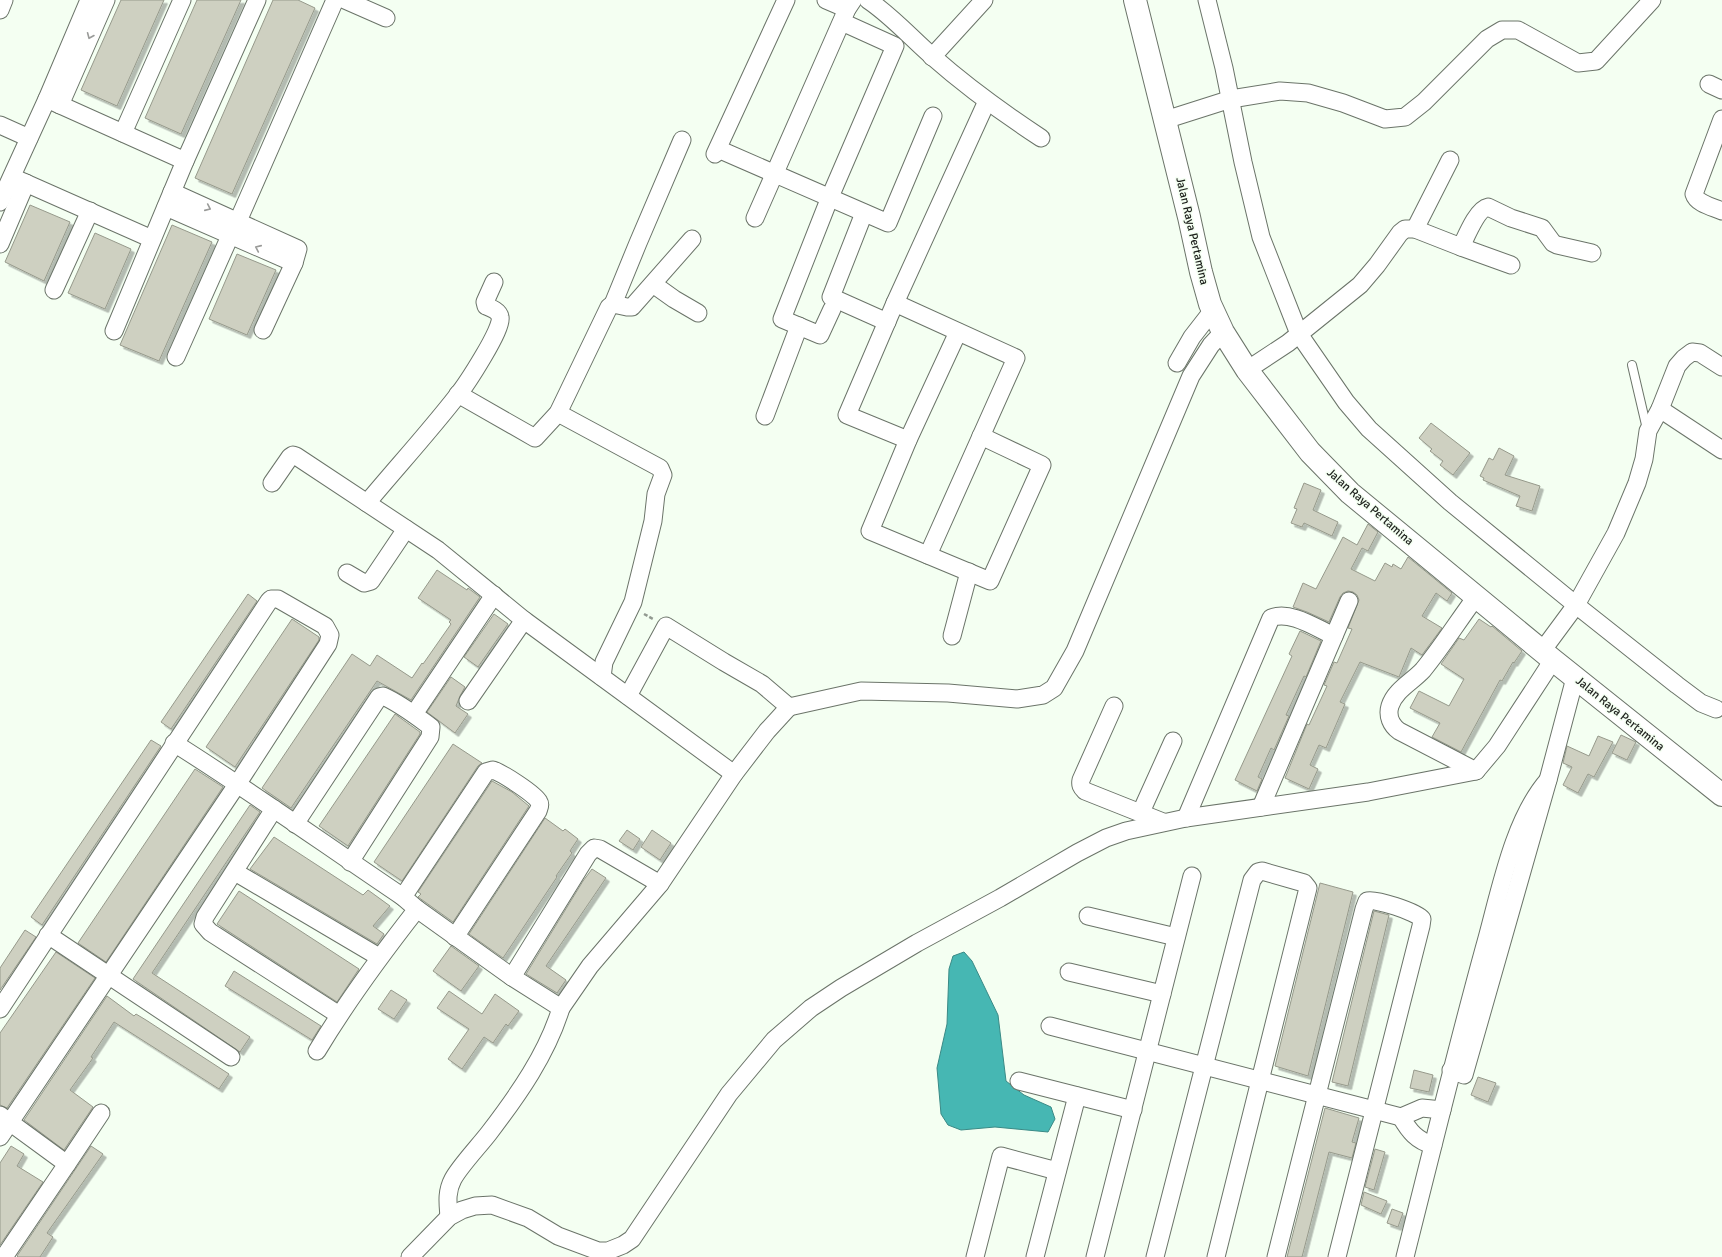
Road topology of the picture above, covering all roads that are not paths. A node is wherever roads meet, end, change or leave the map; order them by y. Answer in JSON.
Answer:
{"nodes":[{"id":1,"x":4,"y":0,"type":"edge"},
{"id":2,"x":89,"y":0,"type":"edge"},
{"id":3,"x":106,"y":0,"type":"edge"},
{"id":4,"x":182,"y":0,"type":"edge"},
{"id":5,"x":257,"y":0,"type":"edge"},
{"id":6,"x":335,"y":0,"type":"edge"},
{"id":7,"x":346,"y":0,"type":"edge"},
{"id":8,"x":786,"y":0,"type":"edge"},
{"id":9,"x":826,"y":0,"type":"edge"},
{"id":10,"x":868,"y":0,"type":"edge"},
{"id":11,"x":984,"y":0,"type":"edge"},
{"id":12,"x":1135,"y":0,"type":"edge"},
{"id":13,"x":1207,"y":0,"type":"edge"},
{"id":14,"x":1652,"y":0,"type":"edge"},
{"id":15,"x":888,"y":5,"type":"edge"},
{"id":16,"x":0,"y":10,"type":"edge"},
{"id":17,"x":847,"y":10,"type":"edge"},
{"id":18,"x":386,"y":18,"type":"dead end"},
{"id":19,"x":932,"y":57,"type":"junction"},
{"id":20,"x":1231,"y":99,"type":"junction"},
{"id":21,"x":987,"y":101,"type":"junction"},
{"id":22,"x":53,"y":102,"type":"junction"},
{"id":23,"x":933,"y":116,"type":"dead end"},
{"id":24,"x":1722,"y":119,"type":"edge"},
{"id":25,"x":1165,"y":120,"type":"junction"},
{"id":26,"x":0,"y":125,"type":"edge"},
{"id":27,"x":123,"y":133,"type":"junction"},
{"id":28,"x":29,"y":138,"type":"junction"},
{"id":29,"x":1041,"y":138,"type":"dead end"},
{"id":30,"x":682,"y":140,"type":"dead end"},
{"id":31,"x":1450,"y":160,"type":"dead end"},
{"id":32,"x":185,"y":161,"type":"junction"},
{"id":33,"x":774,"y":173,"type":"junction"},
{"id":34,"x":19,"y":180,"type":"junction"},
{"id":35,"x":830,"y":197,"type":"junction"},
{"id":36,"x":169,"y":200,"type":"junction"},
{"id":37,"x":0,"y":202,"type":"edge"},
{"id":38,"x":90,"y":211,"type":"junction"},
{"id":39,"x":1722,"y":211,"type":"edge"},
{"id":40,"x":864,"y":212,"type":"junction"},
{"id":41,"x":755,"y":218,"type":"dead end"},
{"id":42,"x":234,"y":228,"type":"junction"},
{"id":43,"x":1415,"y":229,"type":"junction"},
{"id":44,"x":152,"y":239,"type":"junction"},
{"id":45,"x":692,"y":239,"type":"dead end"},
{"id":46,"x":0,"y":244,"type":"edge"},
{"id":47,"x":1461,"y":247,"type":"junction"},
{"id":48,"x":1592,"y":253,"type":"dead end"},
{"id":49,"x":1511,"y":265,"type":"dead end"},
{"id":50,"x":494,"y":282,"type":"dead end"},
{"id":51,"x":653,"y":284,"type":"junction"},
{"id":52,"x":54,"y":290,"type":"dead end"},
{"id":53,"x":895,"y":303,"type":"junction"},
{"id":54,"x":613,"y":304,"type":"junction"},
{"id":55,"x":832,"y":308,"type":"dead end"},
{"id":56,"x":1213,"y":310,"type":"junction"},
{"id":57,"x":698,"y":313,"type":"dead end"},
{"id":58,"x":887,"y":322,"type":"junction"},
{"id":59,"x":799,"y":326,"type":"junction"},
{"id":60,"x":264,"y":330,"type":"dead end"},
{"id":61,"x":114,"y":331,"type":"dead end"},
{"id":62,"x":958,"y":332,"type":"junction"},
{"id":63,"x":1223,"y":332,"type":"junction"},
{"id":64,"x":1293,"y":339,"type":"junction"},
{"id":65,"x":176,"y":357,"type":"dead end"},
{"id":66,"x":1177,"y":364,"type":"dead end"},
{"id":67,"x":1632,"y":365,"type":"dead end"},
{"id":68,"x":1255,"y":366,"type":"junction"},
{"id":69,"x":1722,"y":367,"type":"edge"},
{"id":70,"x":458,"y":394,"type":"junction"},
{"id":71,"x":1660,"y":408,"type":"junction"},
{"id":72,"x":558,"y":413,"type":"junction"},
{"id":73,"x":765,"y":416,"type":"dead end"},
{"id":74,"x":1648,"y":431,"type":"junction"},
{"id":75,"x":981,"y":436,"type":"junction"},
{"id":76,"x":908,"y":440,"type":"junction"},
{"id":77,"x":1722,"y":450,"type":"edge"},
{"id":78,"x":272,"y":483,"type":"dead end"},
{"id":79,"x":367,"y":503,"type":"junction"},
{"id":80,"x":406,"y":529,"type":"junction"},
{"id":81,"x":928,"y":555,"type":"junction"},
{"id":82,"x":969,"y":572,"type":"junction"},
{"id":83,"x":347,"y":573,"type":"dead end"},
{"id":84,"x":494,"y":595,"type":"junction"},
{"id":85,"x":1476,"y":597,"type":"junction"},
{"id":86,"x":1349,"y":601,"type":"dead end"},
{"id":87,"x":1573,"y":609,"type":"junction"},
{"id":88,"x":524,"y":620,"type":"junction"},
{"id":89,"x":952,"y":636,"type":"dead end"},
{"id":90,"x":1334,"y":636,"type":"junction"},
{"id":91,"x":1547,"y":652,"type":"junction"},
{"id":92,"x":602,"y":677,"type":"junction"},
{"id":93,"x":1576,"y":678,"type":"junction"},
{"id":94,"x":628,"y":696,"type":"junction"},
{"id":95,"x":468,"y":701,"type":"dead end"},
{"id":96,"x":1114,"y":706,"type":"dead end"},
{"id":97,"x":789,"y":707,"type":"junction"},
{"id":98,"x":1716,"y":709,"type":"dead end"},
{"id":99,"x":414,"y":714,"type":"junction"},
{"id":100,"x":1173,"y":741,"type":"dead end"},
{"id":101,"x":174,"y":743,"type":"junction"},
{"id":102,"x":1476,"y":771,"type":"junction"},
{"id":103,"x":734,"y":774,"type":"junction"},
{"id":104,"x":238,"y":783,"type":"junction"},
{"id":105,"x":1722,"y":795,"type":"edge"},
{"id":106,"x":1261,"y":807,"type":"junction"},
{"id":107,"x":274,"y":809,"type":"junction"},
{"id":108,"x":1141,"y":812,"type":"junction"},
{"id":109,"x":1186,"y":818,"type":"junction"},
{"id":110,"x":1163,"y":822,"type":"junction"},
{"id":111,"x":296,"y":824,"type":"junction"},
{"id":112,"x":350,"y":862,"type":"junction"},
{"id":113,"x":235,"y":872,"type":"junction"},
{"id":114,"x":1192,"y":876,"type":"dead end"},
{"id":115,"x":660,"y":884,"type":"junction"},
{"id":116,"x":403,"y":897,"type":"junction"},
{"id":117,"x":417,"y":909,"type":"junction"},
{"id":118,"x":1088,"y":916,"type":"dead end"},
{"id":119,"x":48,"y":935,"type":"junction"},
{"id":120,"x":455,"y":936,"type":"junction"},
{"id":121,"x":1176,"y":937,"type":"junction"},
{"id":122,"x":379,"y":957,"type":"junction"},
{"id":123,"x":1069,"y":972,"type":"dead end"},
{"id":124,"x":108,"y":975,"type":"junction"},
{"id":125,"x":512,"y":977,"type":"junction"},
{"id":126,"x":1162,"y":994,"type":"junction"},
{"id":127,"x":561,"y":1008,"type":"junction"},
{"id":128,"x":0,"y":1009,"type":"edge"},
{"id":129,"x":339,"y":1015,"type":"junction"},
{"id":130,"x":1050,"y":1026,"type":"dead end"},
{"id":131,"x":317,"y":1051,"type":"dead end"},
{"id":132,"x":1147,"y":1051,"type":"junction"},
{"id":133,"x":231,"y":1057,"type":"dead end"},
{"id":134,"x":1204,"y":1066,"type":"junction"},
{"id":135,"x":1018,"y":1081,"type":"dead end"},
{"id":136,"x":1261,"y":1081,"type":"junction"},
{"id":137,"x":1077,"y":1096,"type":"junction"},
{"id":138,"x":1317,"y":1096,"type":"junction"},
{"id":139,"x":1133,"y":1110,"type":"junction"},
{"id":140,"x":1442,"y":1110,"type":"junction"},
{"id":141,"x":1374,"y":1111,"type":"junction"},
{"id":142,"x":101,"y":1113,"type":"dead end"},
{"id":143,"x":1401,"y":1117,"type":"junction"},
{"id":144,"x":5,"y":1118,"type":"edge"},
{"id":145,"x":0,"y":1138,"type":"edge"},
{"id":146,"x":1433,"y":1145,"type":"junction"},
{"id":147,"x":67,"y":1164,"type":"junction"},
{"id":148,"x":1057,"y":1171,"type":"junction"},
{"id":149,"x":449,"y":1217,"type":"junction"},
{"id":150,"x":608,"y":1254,"type":"edge"},
{"id":151,"x":6,"y":1256,"type":"edge"},
{"id":152,"x":410,"y":1257,"type":"edge"},
{"id":153,"x":975,"y":1257,"type":"edge"},
{"id":154,"x":1035,"y":1257,"type":"edge"},
{"id":155,"x":1095,"y":1257,"type":"edge"},
{"id":156,"x":1155,"y":1257,"type":"edge"},
{"id":157,"x":1216,"y":1257,"type":"edge"},
{"id":158,"x":1276,"y":1257,"type":"edge"},
{"id":159,"x":1337,"y":1257,"type":"edge"},
{"id":160,"x":1405,"y":1257,"type":"edge"}],
"edges":[{"from":1,"to":16,"type":"street"},
{"from":2,"to":22,"type":"street"},
{"from":3,"to":22,"type":"street","one_way":true},
{"from":4,"to":27,"type":"street"},
{"from":5,"to":32,"type":"street"},
{"from":6,"to":42,"type":"street"},
{"from":7,"to":18,"type":"street"},
{"from":8,"to":33,"type":"street"},
{"from":9,"to":17,"type":"street"},
{"from":10,"to":15,"type":"street"},
{"from":11,"to":19,"type":"street"},
{"from":12,"to":25,"type":"main road","name":"Jalan Raya Pertamina"},
{"from":13,"to":20,"type":"street"},
{"from":14,"to":20,"type":"street"},
{"from":15,"to":19,"type":"street"},
{"from":17,"to":33,"type":"street"},
{"from":17,"to":35,"type":"street"},
{"from":19,"to":21,"type":"street"},
{"from":20,"to":25,"type":"street"},
{"from":20,"to":64,"type":"street"},
{"from":21,"to":29,"type":"street"},
{"from":21,"to":53,"type":"street"},
{"from":22,"to":27,"type":"street"},
{"from":22,"to":28,"type":"street"},
{"from":23,"to":40,"type":"street"},
{"from":24,"to":39,"type":"street"},
{"from":25,"to":56,"type":"main road","name":"Jalan Raya Pertamina"},
{"from":26,"to":28,"type":"street"},
{"from":27,"to":32,"type":"street"},
{"from":28,"to":34,"type":"street"},
{"from":30,"to":54,"type":"street"},
{"from":31,"to":43,"type":"street"},
{"from":32,"to":36,"type":"street"},
{"from":33,"to":35,"type":"street"},
{"from":33,"to":41,"type":"street"},
{"from":34,"to":37,"type":"street"},
{"from":34,"to":38,"type":"street"},
{"from":34,"to":46,"type":"street"},
{"from":35,"to":40,"type":"street"},
{"from":35,"to":59,"type":"street"},
{"from":36,"to":42,"type":"street"},
{"from":36,"to":44,"type":"street"},
{"from":38,"to":44,"type":"street"},
{"from":38,"to":52,"type":"street"},
{"from":40,"to":58,"type":"street"},
{"from":42,"to":60,"type":"street"},
{"from":42,"to":65,"type":"street"},
{"from":43,"to":47,"type":"street"},
{"from":43,"to":64,"type":"street"},
{"from":44,"to":61,"type":"street"},
{"from":45,"to":51,"type":"street"},
{"from":47,"to":48,"type":"street"},
{"from":47,"to":49,"type":"street"},
{"from":50,"to":70,"type":"street"},
{"from":51,"to":54,"type":"street"},
{"from":51,"to":57,"type":"street"},
{"from":53,"to":58,"type":"street"},
{"from":53,"to":62,"type":"street"},
{"from":54,"to":72,"type":"street"},
{"from":55,"to":59,"type":"street"},
{"from":56,"to":63,"type":"main road","name":"Jalan Raya Pertamina"},
{"from":56,"to":66,"type":"street"},
{"from":58,"to":76,"type":"street"},
{"from":59,"to":73,"type":"street"},
{"from":62,"to":75,"type":"street"},
{"from":62,"to":76,"type":"street"},
{"from":63,"to":68,"type":"main road","name":"Jalan Raya Pertamina"},
{"from":63,"to":97,"type":"street"},
{"from":64,"to":68,"type":"street"},
{"from":64,"to":87,"type":"street"},
{"from":67,"to":74,"type":"lane"},
{"from":68,"to":85,"type":"main road","name":"Jalan Raya Pertamina"},
{"from":69,"to":71,"type":"street"},
{"from":70,"to":72,"type":"street"},
{"from":70,"to":79,"type":"street"},
{"from":71,"to":74,"type":"street"},
{"from":71,"to":77,"type":"street"},
{"from":72,"to":92,"type":"street"},
{"from":74,"to":87,"type":"street"},
{"from":75,"to":81,"type":"street"},
{"from":75,"to":82,"type":"street"},
{"from":76,"to":81,"type":"street"},
{"from":78,"to":79,"type":"street"},
{"from":79,"to":80,"type":"street"},
{"from":80,"to":83,"type":"street"},
{"from":80,"to":84,"type":"street"},
{"from":81,"to":82,"type":"street"},
{"from":82,"to":89,"type":"street"},
{"from":84,"to":88,"type":"street"},
{"from":84,"to":99,"type":"street"},
{"from":85,"to":91,"type":"main road","name":"Jalan Raya Pertamina"},
{"from":85,"to":102,"type":"street"},
{"from":86,"to":90,"type":"street"},
{"from":87,"to":91,"type":"street"},
{"from":87,"to":98,"type":"street"},
{"from":88,"to":92,"type":"street"},
{"from":88,"to":95,"type":"street"},
{"from":90,"to":106,"type":"street"},
{"from":90,"to":109,"type":"street"},
{"from":91,"to":93,"type":"main road","name":"Jalan Raya Pertamina"},
{"from":91,"to":102,"type":"street"},
{"from":92,"to":94,"type":"street"},
{"from":93,"to":105,"type":"main road","name":"Jalan Raya Pertamina"},
{"from":93,"to":140,"type":"street"},
{"from":94,"to":97,"type":"street"},
{"from":94,"to":103,"type":"street"},
{"from":96,"to":108,"type":"street"},
{"from":97,"to":103,"type":"street"},
{"from":99,"to":111,"type":"street"},
{"from":99,"to":112,"type":"street"},
{"from":100,"to":108,"type":"street"},
{"from":101,"to":104,"type":"street"},
{"from":101,"to":104,"type":"street"},
{"from":101,"to":119,"type":"street"},
{"from":102,"to":106,"type":"street"},
{"from":103,"to":115,"type":"street"},
{"from":104,"to":107,"type":"street"},
{"from":104,"to":124,"type":"street"},
{"from":106,"to":109,"type":"street"},
{"from":107,"to":111,"type":"street"},
{"from":107,"to":113,"type":"street"},
{"from":108,"to":110,"type":"street"},
{"from":109,"to":110,"type":"street"},
{"from":110,"to":150,"type":"street"},
{"from":111,"to":112,"type":"street"},
{"from":112,"to":116,"type":"street"},
{"from":113,"to":122,"type":"street"},
{"from":113,"to":129,"type":"street"},
{"from":114,"to":121,"type":"street"},
{"from":115,"to":125,"type":"street"},
{"from":115,"to":127,"type":"street"},
{"from":116,"to":117,"type":"street"},
{"from":116,"to":120,"type":"street"},
{"from":117,"to":120,"type":"street"},
{"from":117,"to":122,"type":"street"},
{"from":118,"to":121,"type":"street"},
{"from":119,"to":124,"type":"street"},
{"from":119,"to":128,"type":"street"},
{"from":120,"to":125,"type":"street"},
{"from":121,"to":126,"type":"street"},
{"from":122,"to":129,"type":"street"},
{"from":123,"to":126,"type":"street"},
{"from":124,"to":133,"type":"street"},
{"from":124,"to":144,"type":"street"},
{"from":125,"to":127,"type":"street"},
{"from":126,"to":132,"type":"street"},
{"from":127,"to":149,"type":"street"},
{"from":129,"to":131,"type":"street"},
{"from":130,"to":132,"type":"street"},
{"from":132,"to":134,"type":"street"},
{"from":132,"to":139,"type":"street"},
{"from":134,"to":136,"type":"street"},
{"from":134,"to":136,"type":"street"},
{"from":134,"to":156,"type":"street"},
{"from":135,"to":137,"type":"street"},
{"from":136,"to":138,"type":"street"},
{"from":136,"to":157,"type":"street"},
{"from":137,"to":139,"type":"street"},
{"from":137,"to":148,"type":"street"},
{"from":138,"to":141,"type":"street"},
{"from":138,"to":141,"type":"street"},
{"from":138,"to":158,"type":"street"},
{"from":139,"to":155,"type":"street"},
{"from":140,"to":143,"type":"street"},
{"from":140,"to":146,"type":"street"},
{"from":141,"to":143,"type":"street"},
{"from":141,"to":159,"type":"street"},
{"from":142,"to":147,"type":"street"},
{"from":143,"to":146,"type":"street"},
{"from":144,"to":145,"type":"street"},
{"from":144,"to":147,"type":"street"},
{"from":146,"to":160,"type":"street"},
{"from":147,"to":151,"type":"street"},
{"from":148,"to":153,"type":"street"},
{"from":148,"to":154,"type":"street"},
{"from":149,"to":150,"type":"street"},
{"from":149,"to":152,"type":"street"}]}
